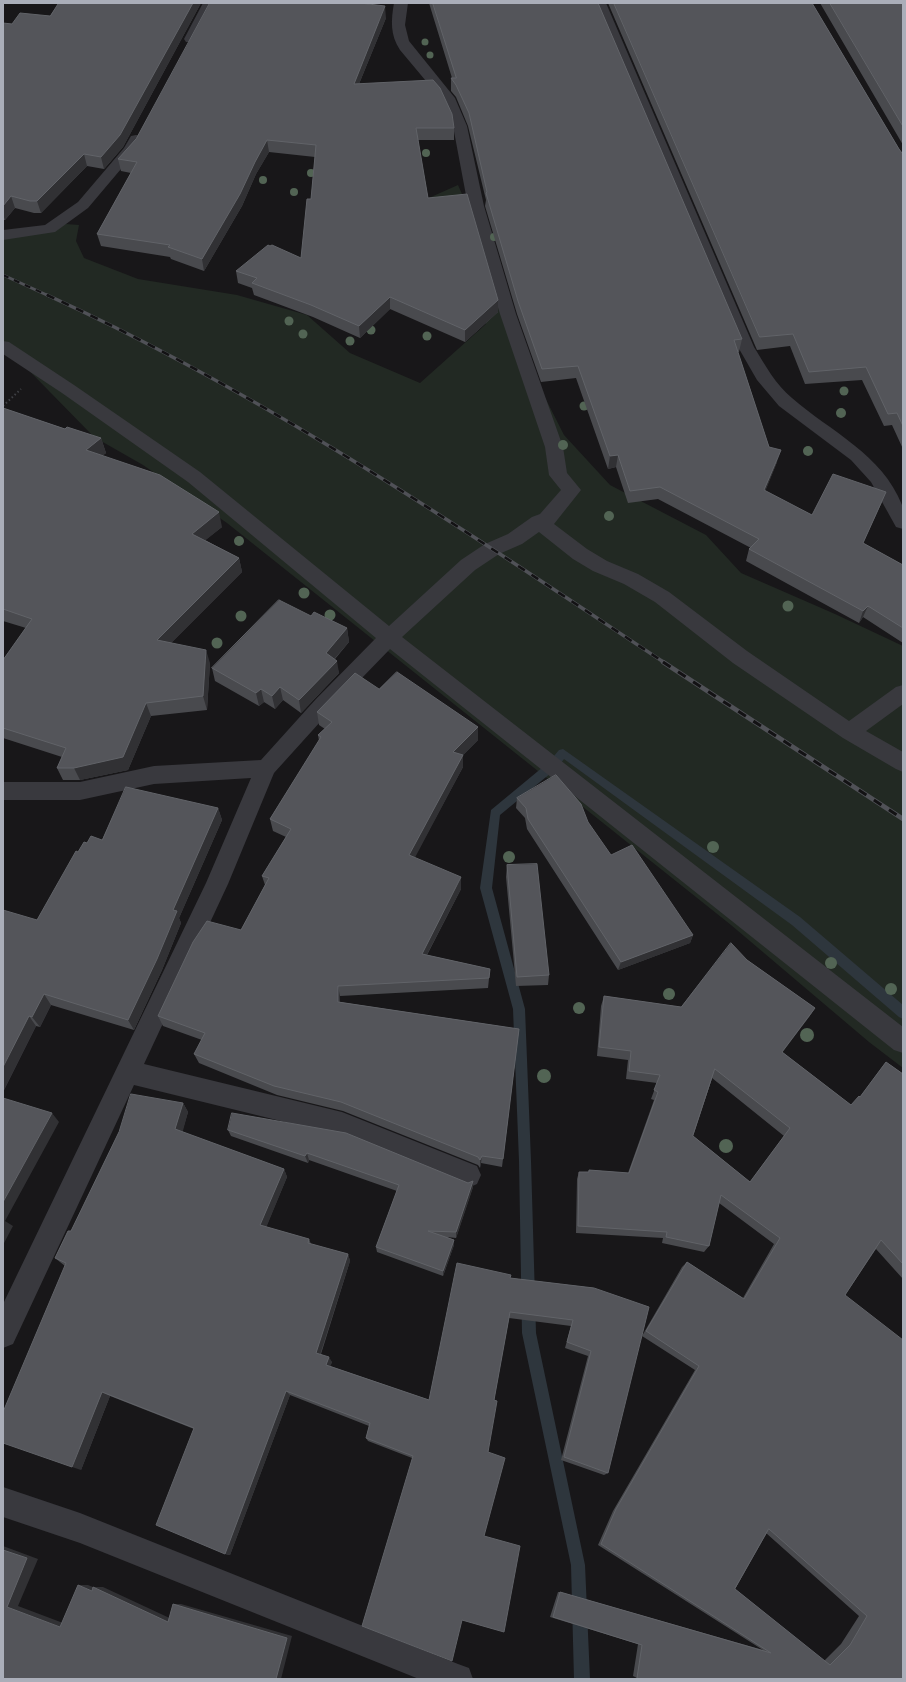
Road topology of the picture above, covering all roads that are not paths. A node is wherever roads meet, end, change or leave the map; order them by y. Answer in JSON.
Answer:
{"nodes":[{"id":1,"x":210,"y":3,"type":"edge"},
{"id":2,"x":401,"y":3,"type":"edge"},
{"id":3,"x":600,"y":3,"type":"edge"},
{"id":4,"x":184,"y":52,"type":"edge"},
{"id":5,"x":142,"y":129,"type":"edge"},
{"id":6,"x":3,"y":235,"type":"edge"},
{"id":7,"x":3,"y":346,"type":"edge"},
{"id":8,"x":539,"y":522,"type":"junction"},
{"id":9,"x":903,"y":522,"type":"edge"},
{"id":10,"x":389,"y":637,"type":"junction"},
{"id":11,"x":903,"y":693,"type":"edge"},
{"id":12,"x":850,"y":732,"type":"junction"},
{"id":13,"x":903,"y":763,"type":"edge"},
{"id":14,"x":266,"y":768,"type":"junction"},
{"id":15,"x":3,"y":791,"type":"edge"},
{"id":16,"x":903,"y":1042,"type":"edge"},
{"id":17,"x":128,"y":1072,"type":"junction"},
{"id":18,"x":468,"y":1174,"type":"dead end"},
{"id":19,"x":3,"y":1334,"type":"edge"},
{"id":20,"x":3,"y":1502,"type":"edge"},
{"id":21,"x":458,"y":1679,"type":"edge"}],
"edges":[{"from":1,"to":4,"type":"street"},
{"from":2,"to":8,"type":"street"},
{"from":3,"to":9,"type":"street"},
{"from":5,"to":6,"type":"street"},
{"from":7,"to":10,"type":"street"},
{"from":8,"to":10,"type":"street"},
{"from":8,"to":12,"type":"street"},
{"from":10,"to":14,"type":"street"},
{"from":10,"to":16,"type":"street"},
{"from":11,"to":12,"type":"street"},
{"from":12,"to":13,"type":"street"},
{"from":14,"to":15,"type":"street"},
{"from":14,"to":17,"type":"street"},
{"from":17,"to":18,"type":"street"},
{"from":17,"to":19,"type":"street"},
{"from":20,"to":21,"type":"street"}]}
